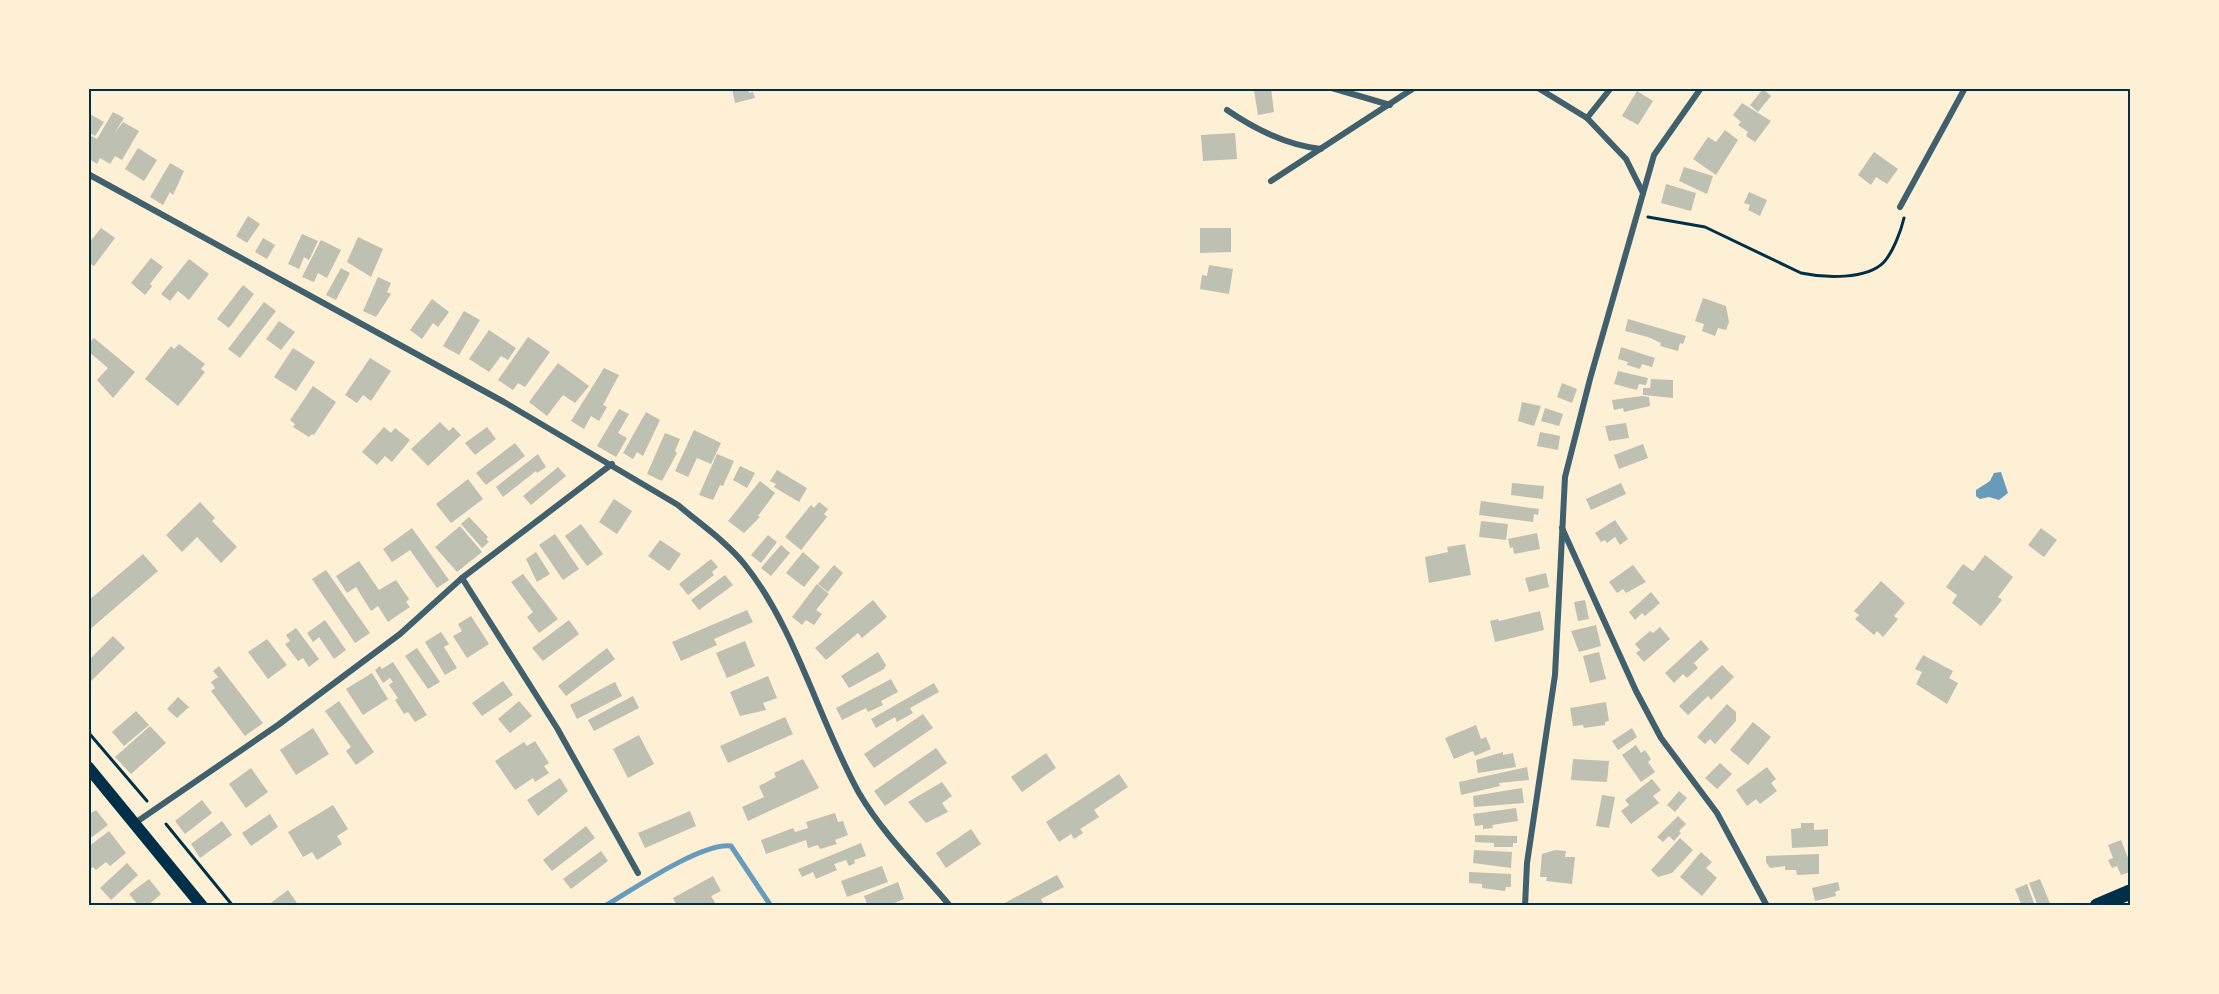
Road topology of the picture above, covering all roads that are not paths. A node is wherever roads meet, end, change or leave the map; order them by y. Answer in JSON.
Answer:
{"nodes":[{"id":1,"x":1332,"y":88,"type":"edge"},
{"id":2,"x":1414,"y":88,"type":"edge"},
{"id":3,"x":1538,"y":88,"type":"edge"},
{"id":4,"x":1611,"y":88,"type":"edge"},
{"id":5,"x":1701,"y":88,"type":"edge"},
{"id":6,"x":1965,"y":88,"type":"edge"},
{"id":7,"x":1390,"y":105,"type":"junction"},
{"id":8,"x":1227,"y":110,"type":"dead end"},
{"id":9,"x":1587,"y":118,"type":"junction"},
{"id":10,"x":1321,"y":149,"type":"junction"},
{"id":11,"x":88,"y":174,"type":"edge"},
{"id":12,"x":1271,"y":181,"type":"dead end"},
{"id":13,"x":1643,"y":194,"type":"junction"},
{"id":14,"x":1900,"y":207,"type":"dead end"},
{"id":15,"x":612,"y":464,"type":"junction"},
{"id":16,"x":1561,"y":526,"type":"junction"},
{"id":17,"x":462,"y":578,"type":"junction"},
{"id":18,"x":88,"y":767,"type":"edge"},
{"id":19,"x":135,"y":823,"type":"junction"},
{"id":20,"x":638,"y":873,"type":"dead end"},
{"id":21,"x":2130,"y":892,"type":"edge"},
{"id":22,"x":202,"y":906,"type":"edge"},
{"id":23,"x":950,"y":906,"type":"edge"},
{"id":24,"x":1525,"y":906,"type":"edge"},
{"id":25,"x":1767,"y":906,"type":"edge"},
{"id":26,"x":2097,"y":906,"type":"edge"}],
"edges":[{"from":1,"to":7,"type":"street"},
{"from":2,"to":7,"type":"street"},
{"from":3,"to":9,"type":"street"},
{"from":4,"to":9,"type":"street"},
{"from":5,"to":13,"type":"street"},
{"from":6,"to":14,"type":"street"},
{"from":7,"to":10,"type":"street"},
{"from":8,"to":10,"type":"street"},
{"from":9,"to":13,"type":"street"},
{"from":10,"to":12,"type":"street"},
{"from":11,"to":15,"type":"street"},
{"from":13,"to":16,"type":"street"},
{"from":15,"to":17,"type":"street"},
{"from":15,"to":23,"type":"street"},
{"from":16,"to":24,"type":"street"},
{"from":16,"to":25,"type":"street"},
{"from":17,"to":19,"type":"street"},
{"from":17,"to":20,"type":"street"},
{"from":18,"to":19,"type":"main road"},
{"from":19,"to":22,"type":"main road"},
{"from":21,"to":26,"type":"main road"}]}
